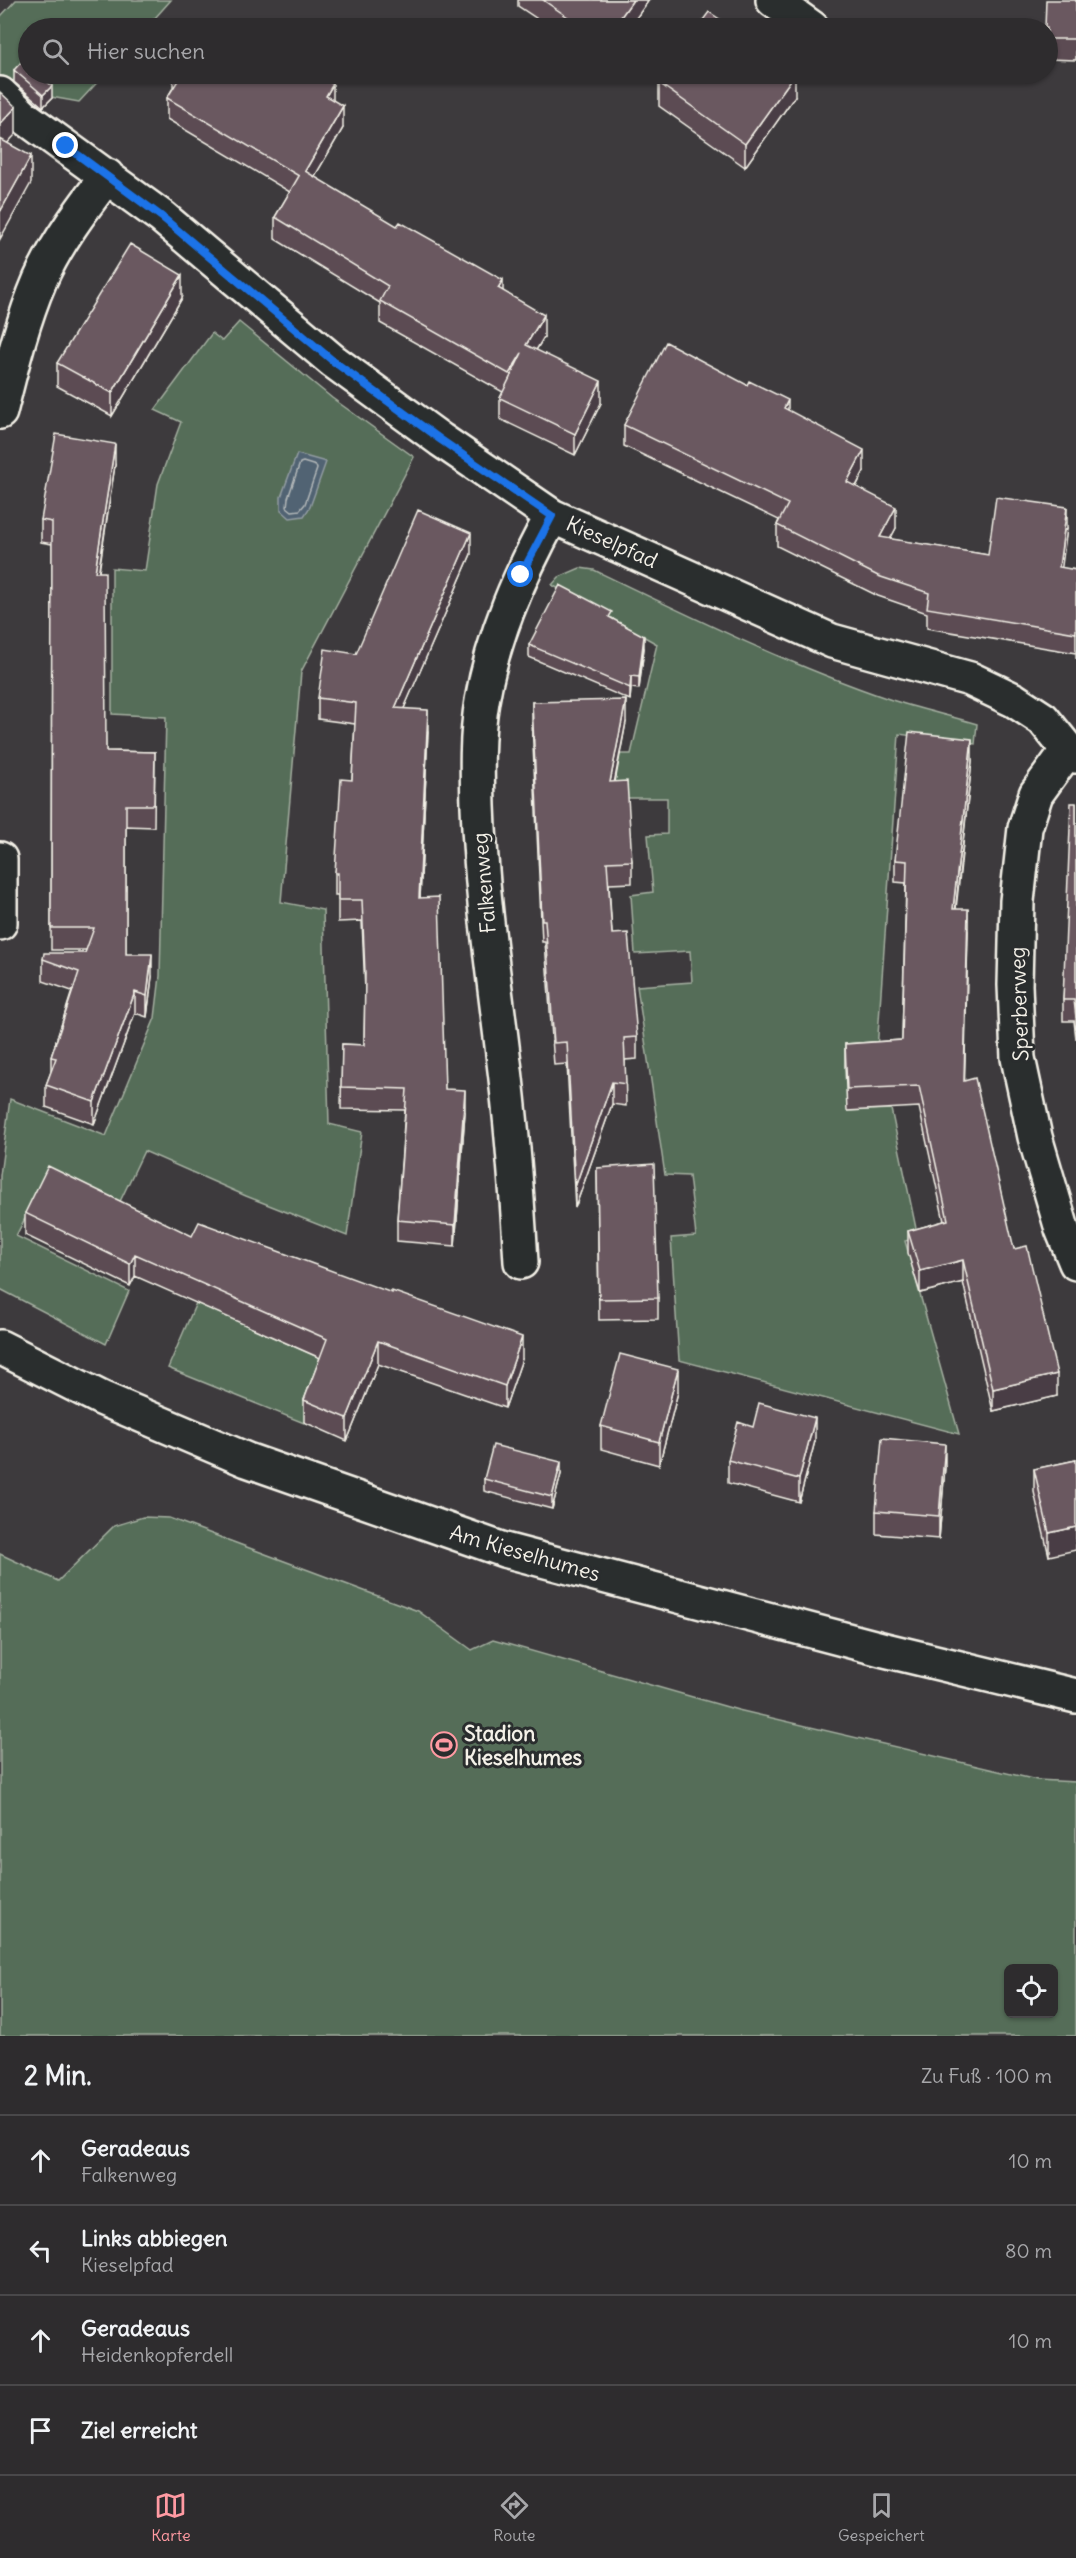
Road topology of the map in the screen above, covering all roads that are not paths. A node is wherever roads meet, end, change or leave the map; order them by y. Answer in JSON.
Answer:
{"nodes":[{"id":1,"x":772,"y":0,"type":"edge"},
{"id":2,"x":798,"y":18,"type":"edge"},
{"id":3,"x":0,"y":94,"type":"edge"},
{"id":4,"x":107,"y":176,"type":"junction"},
{"id":5,"x":0,"y":412,"type":"edge"},
{"id":6,"x":552,"y":516,"type":"junction"},
{"id":7,"x":1072,"y":753,"type":"edge"},
{"id":8,"x":0,"y":859,"type":"edge"},
{"id":9,"x":0,"y":923,"type":"edge"},
{"id":10,"x":521,"y":1262,"type":"dead end"},
{"id":11,"x":1076,"y":1263,"type":"edge"},
{"id":12,"x":0,"y":1347,"type":"edge"},
{"id":13,"x":1074,"y":1695,"type":"edge"}],
"edges":[{"from":1,"to":2,"type":"street"},
{"from":3,"to":4,"type":"street","name":"Kieselpfad"},
{"from":4,"to":5,"type":"street"},
{"from":4,"to":6,"type":"street","name":"Kieselpfad"},
{"from":6,"to":7,"type":"street","name":"Kieselpfad"},
{"from":6,"to":10,"type":"street","name":"Falkenweg"},
{"from":7,"to":11,"type":"street","name":"Sperberweg"},
{"from":8,"to":9,"type":"street"},
{"from":12,"to":13,"type":"street","name":"Am Kieselhumes"}]}
